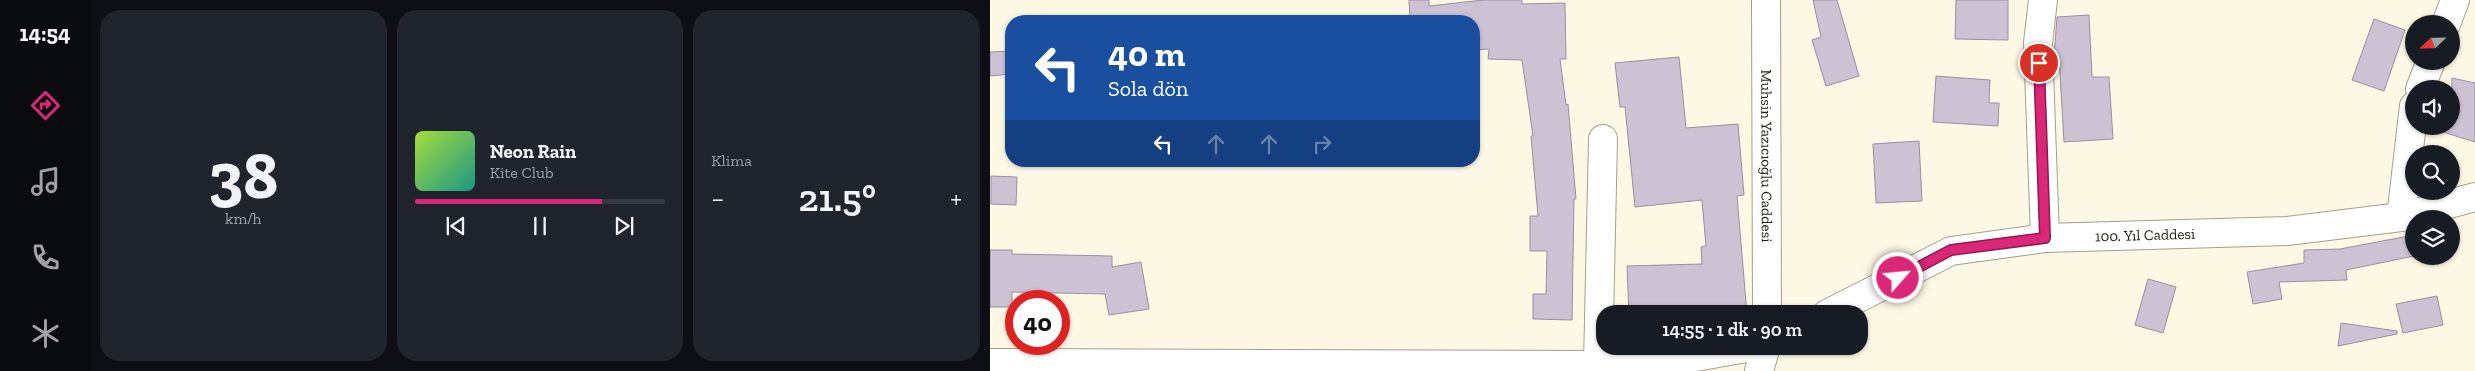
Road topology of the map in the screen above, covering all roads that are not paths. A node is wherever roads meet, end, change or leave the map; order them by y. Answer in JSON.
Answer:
{"nodes":[{"id":1,"x":1766,"y":0,"type":"edge"},
{"id":2,"x":2043,"y":0,"type":"edge"},
{"id":3,"x":2455,"y":0,"type":"edge"},
{"id":4,"x":2449,"y":15,"type":"edge"},
{"id":5,"x":2410,"y":135,"type":"edge"},
{"id":6,"x":1602,"y":139,"type":"dead end"},
{"id":7,"x":2475,"y":197,"type":"edge"},
{"id":8,"x":2400,"y":217,"type":"junction"},
{"id":9,"x":2045,"y":238,"type":"junction"},
{"id":10,"x":1766,"y":305,"type":"edge"},
{"id":11,"x":1844,"y":305,"type":"edge"},
{"id":12,"x":1707,"y":355,"type":"edge"},
{"id":13,"x":1763,"y":355,"type":"edge"},
{"id":14,"x":990,"y":363,"type":"edge"},
{"id":15,"x":1598,"y":365,"type":"junction"},
{"id":16,"x":1758,"y":371,"type":"edge"}],
"edges":[{"from":1,"to":10,"type":"street","name":"Muhsin Yazıcıoğlu Caddesi"},
{"from":2,"to":9,"type":"street"},
{"from":3,"to":4,"type":"street"},
{"from":5,"to":8,"type":"street"},
{"from":6,"to":15,"type":"street"},
{"from":7,"to":8,"type":"street","name":"100. Yıl Caddesi"},
{"from":8,"to":9,"type":"street","name":"100. Yıl Caddesi"},
{"from":9,"to":11,"type":"street","name":"100. Yıl Caddesi"},
{"from":12,"to":15,"type":"street"},
{"from":13,"to":16,"type":"street"},
{"from":14,"to":15,"type":"street"}]}
